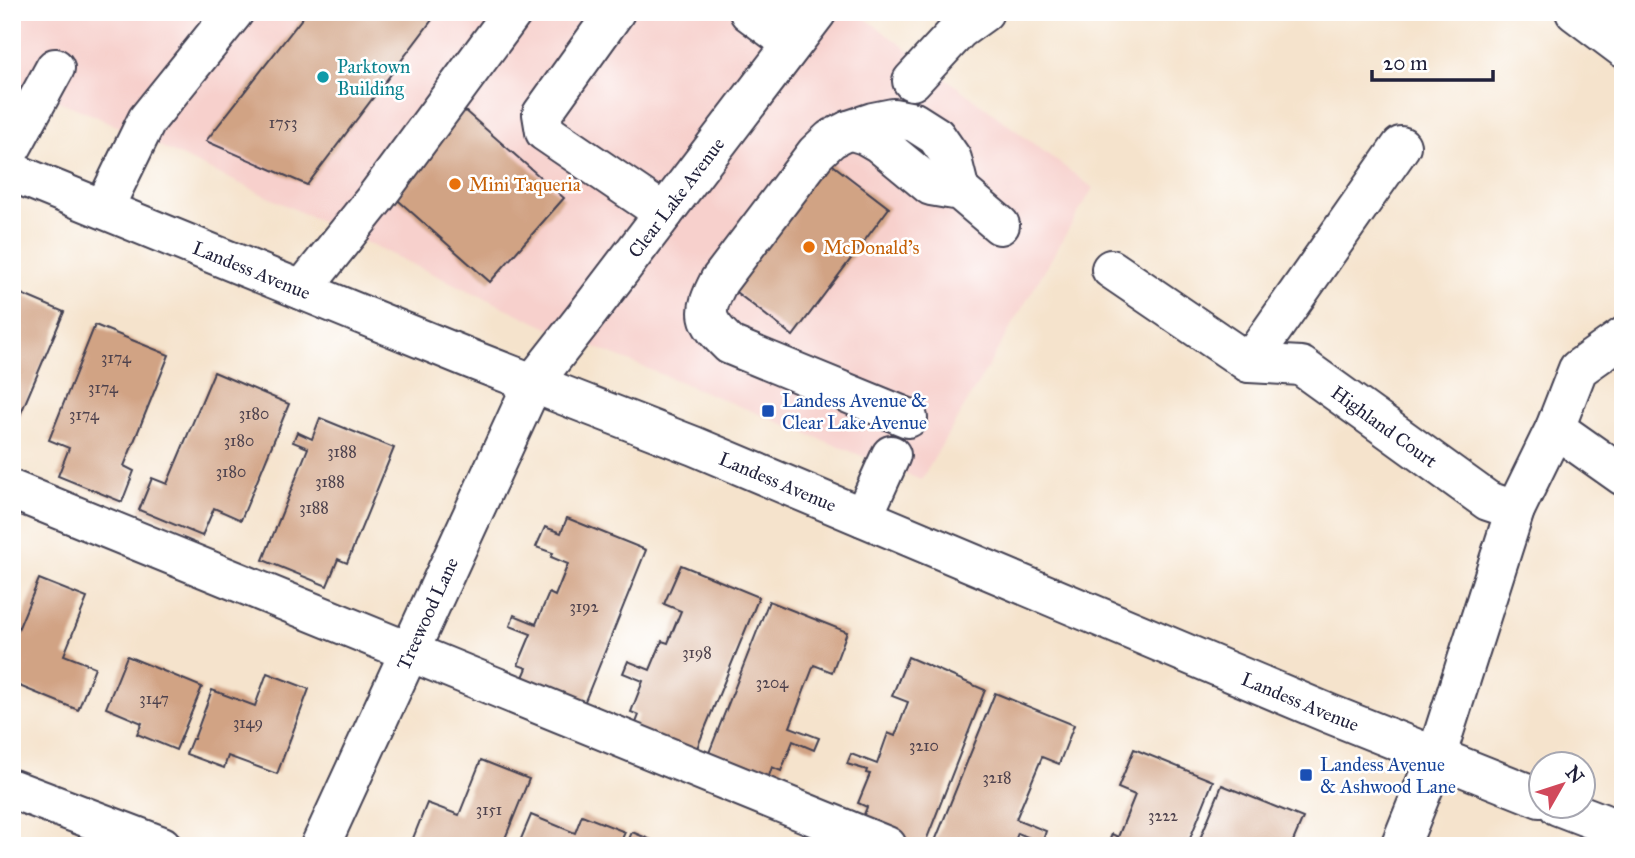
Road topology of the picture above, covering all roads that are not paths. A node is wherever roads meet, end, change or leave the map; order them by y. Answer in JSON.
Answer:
{"nodes":[{"id":1,"x":234,"y":12,"type":"edge"},
{"id":2,"x":513,"y":12,"type":"edge"},
{"id":3,"x":615,"y":12,"type":"edge"},
{"id":4,"x":749,"y":12,"type":"edge"},
{"id":5,"x":817,"y":12,"type":"edge"},
{"id":6,"x":984,"y":12,"type":"edge"},
{"id":7,"x":1575,"y":12,"type":"edge"},
{"id":8,"x":792,"y":44,"type":"junction"},
{"id":9,"x":1623,"y":48,"type":"edge"},
{"id":10,"x":55,"y":68,"type":"dead end"},
{"id":11,"x":912,"y":80,"type":"dead end"},
{"id":12,"x":1401,"y":146,"type":"dead end"},
{"id":13,"x":12,"y":147,"type":"edge"},
{"id":14,"x":12,"y":172,"type":"edge"},
{"id":15,"x":104,"y":208,"type":"junction"},
{"id":16,"x":664,"y":213,"type":"junction"},
{"id":17,"x":999,"y":225,"type":"dead end"},
{"id":18,"x":1111,"y":269,"type":"dead end"},
{"id":19,"x":302,"y":290,"type":"junction"},
{"id":20,"x":1623,"y":337,"type":"edge"},
{"id":21,"x":1249,"y":363,"type":"junction"},
{"id":22,"x":533,"y":383,"type":"junction"},
{"id":23,"x":908,"y":418,"type":"dead end"},
{"id":24,"x":1555,"y":428,"type":"junction"},
{"id":25,"x":891,"y":454,"type":"dead end"},
{"id":26,"x":1623,"y":476,"type":"edge"},
{"id":27,"x":12,"y":490,"type":"edge"},
{"id":28,"x":1514,"y":510,"type":"junction"},
{"id":29,"x":863,"y":517,"type":"junction"},
{"id":30,"x":409,"y":652,"type":"junction"},
{"id":31,"x":1436,"y":757,"type":"junction"},
{"id":32,"x":12,"y":789,"type":"edge"},
{"id":33,"x":1526,"y":792,"type":"edge"},
{"id":34,"x":1594,"y":820,"type":"edge"},
{"id":35,"x":1623,"y":831,"type":"edge"},
{"id":36,"x":162,"y":846,"type":"edge"},
{"id":37,"x":320,"y":846,"type":"edge"},
{"id":38,"x":887,"y":846,"type":"edge"},
{"id":39,"x":1400,"y":846,"type":"edge"}],
"edges":[{"from":1,"to":15,"type":"main road"},
{"from":2,"to":19,"type":"main road"},
{"from":3,"to":16,"type":"main road"},
{"from":4,"to":8,"type":"main road"},
{"from":5,"to":8,"type":"main road","name":"Clear Lake Avenue"},
{"from":6,"to":11,"type":"main road"},
{"from":7,"to":9,"type":"main road"},
{"from":8,"to":16,"type":"main road","name":"Clear Lake Avenue"},
{"from":10,"to":13,"type":"main road"},
{"from":12,"to":21,"type":"main road"},
{"from":14,"to":15,"type":"main road","name":"Landess Avenue"},
{"from":15,"to":19,"type":"main road","name":"Landess Avenue"},
{"from":16,"to":22,"type":"main road","name":"Clear Lake Avenue"},
{"from":17,"to":23,"type":"main road"},
{"from":18,"to":21,"type":"main road"},
{"from":19,"to":22,"type":"main road","name":"Landess Avenue"},
{"from":20,"to":24,"type":"main road"},
{"from":21,"to":28,"type":"main road","name":"Highland Court"},
{"from":22,"to":29,"type":"main road","name":"Landess Avenue"},
{"from":22,"to":30,"type":"main road","name":"Treewood Lane"},
{"from":24,"to":26,"type":"main road"},
{"from":24,"to":28,"type":"main road"},
{"from":25,"to":29,"type":"main road"},
{"from":27,"to":30,"type":"main road"},
{"from":28,"to":31,"type":"main road"},
{"from":29,"to":31,"type":"main road","name":"Landess Avenue"},
{"from":30,"to":37,"type":"main road","name":"Treewood Lane"},
{"from":30,"to":38,"type":"main road"},
{"from":31,"to":33,"type":"main road","name":"Landess Avenue"},
{"from":31,"to":39,"type":"main road"},
{"from":32,"to":36,"type":"main road"},
{"from":34,"to":35,"type":"main road"}]}
